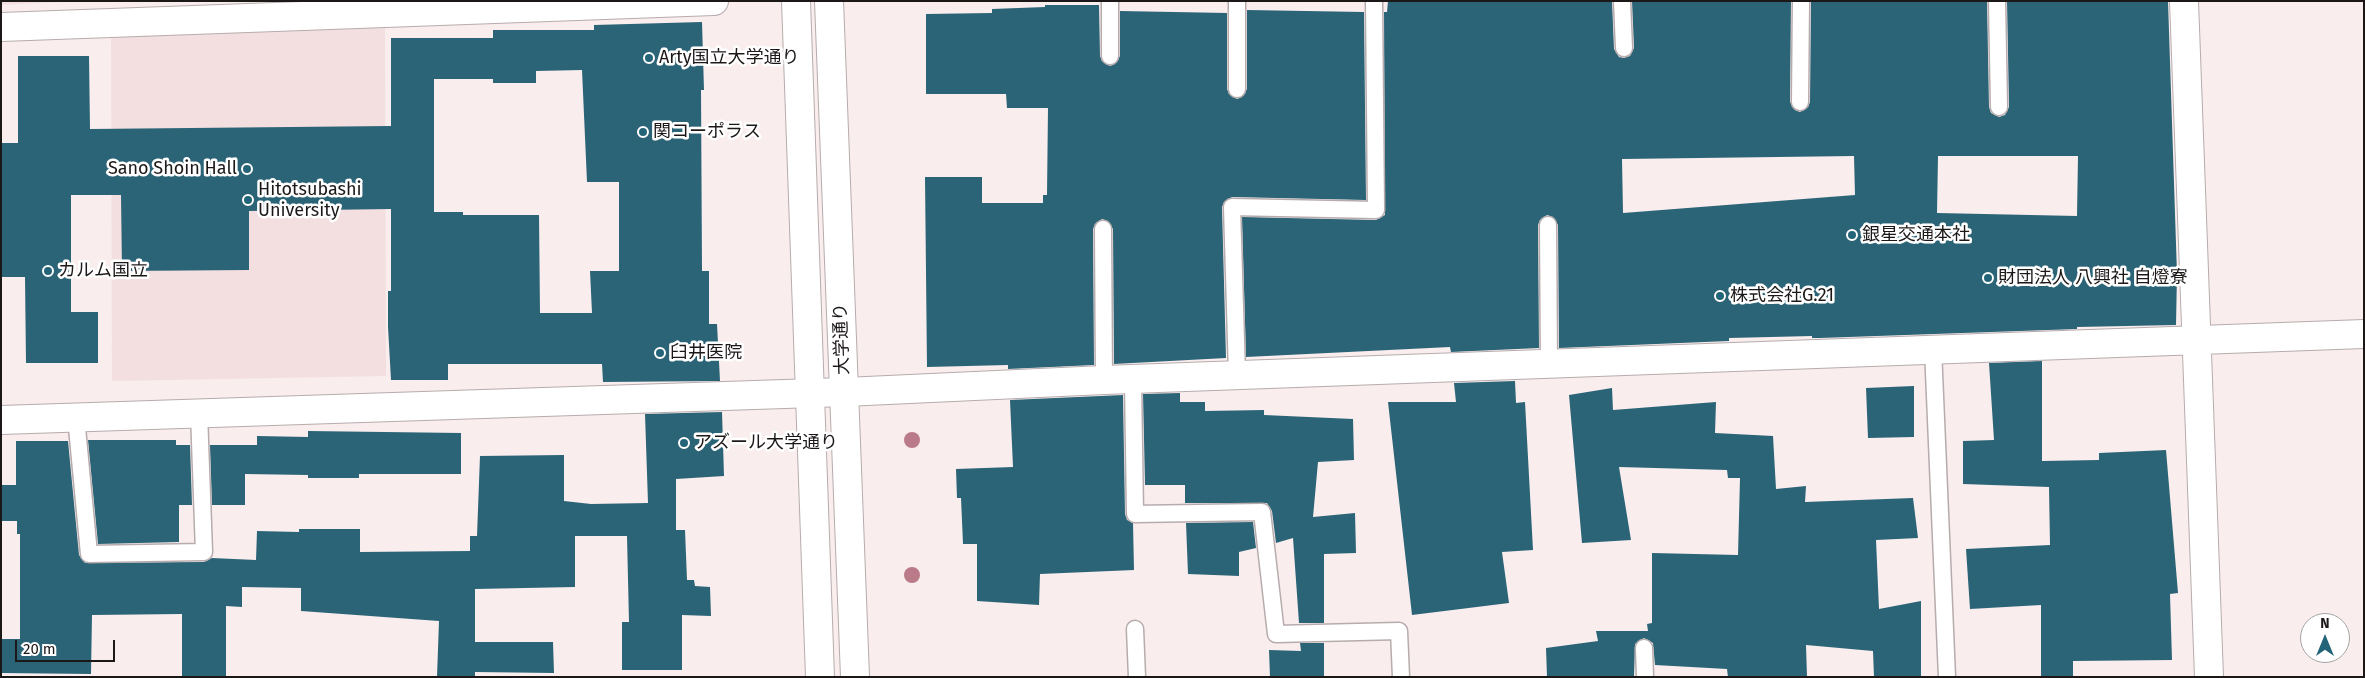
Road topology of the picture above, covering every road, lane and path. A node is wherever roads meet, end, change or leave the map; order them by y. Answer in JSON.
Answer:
{"nodes":[{"id":1,"x":714,"y":1,"type":"edge"},
{"id":2,"x":796,"y":1,"type":"edge"},
{"id":3,"x":829,"y":1,"type":"edge"},
{"id":4,"x":1110,"y":1,"type":"edge"},
{"id":5,"x":1237,"y":1,"type":"edge"},
{"id":6,"x":1374,"y":1,"type":"edge"},
{"id":7,"x":1622,"y":1,"type":"edge"},
{"id":8,"x":1801,"y":1,"type":"edge"},
{"id":9,"x":1997,"y":1,"type":"edge"},
{"id":10,"x":2184,"y":1,"type":"edge"},
{"id":11,"x":1,"y":27,"type":"edge"},
{"id":12,"x":1624,"y":48,"type":"dead end"},
{"id":13,"x":1110,"y":56,"type":"dead end"},
{"id":14,"x":1237,"y":89,"type":"dead end"},
{"id":15,"x":1800,"y":102,"type":"dead end"},
{"id":16,"x":1999,"y":107,"type":"dead end"},
{"id":17,"x":1548,"y":225,"type":"dead end"},
{"id":18,"x":1103,"y":229,"type":"dead end"},
{"id":19,"x":2364,"y":334,"type":"edge"},
{"id":20,"x":2197,"y":339,"type":"junction"},
{"id":21,"x":1933,"y":350,"type":"junction"},
{"id":22,"x":1549,"y":364,"type":"junction"},
{"id":23,"x":1237,"y":375,"type":"junction"},
{"id":24,"x":1104,"y":380,"type":"junction"},
{"id":25,"x":1133,"y":380,"type":"junction"},
{"id":26,"x":844,"y":392,"type":"junction"},
{"id":27,"x":809,"y":394,"type":"junction"},
{"id":28,"x":199,"y":413,"type":"junction"},
{"id":29,"x":76,"y":417,"type":"junction"},
{"id":30,"x":1,"y":420,"type":"edge"},
{"id":31,"x":1135,"y":629,"type":"dead end"},
{"id":32,"x":1644,"y":648,"type":"dead end"},
{"id":33,"x":820,"y":677,"type":"edge"},
{"id":34,"x":856,"y":677,"type":"edge"},
{"id":35,"x":1137,"y":677,"type":"edge"},
{"id":36,"x":1401,"y":677,"type":"edge"},
{"id":37,"x":1645,"y":677,"type":"edge"},
{"id":38,"x":1947,"y":677,"type":"edge"},
{"id":39,"x":2209,"y":677,"type":"edge"}],
"edges":[{"from":1,"to":11,"type":"street"},
{"from":2,"to":27,"type":"street","name":"大学通り"},
{"from":3,"to":26,"type":"street","name":"大学通り"},
{"from":4,"to":13,"type":"lane"},
{"from":5,"to":14,"type":"lane"},
{"from":6,"to":23,"type":"lane"},
{"from":7,"to":12,"type":"lane"},
{"from":8,"to":15,"type":"lane"},
{"from":9,"to":16,"type":"lane"},
{"from":10,"to":20,"type":"street"},
{"from":17,"to":22,"type":"lane"},
{"from":18,"to":24,"type":"lane"},
{"from":19,"to":20,"type":"street"},
{"from":20,"to":21,"type":"street"},
{"from":20,"to":39,"type":"street"},
{"from":21,"to":22,"type":"street"},
{"from":21,"to":38,"type":"lane"},
{"from":22,"to":23,"type":"street"},
{"from":23,"to":25,"type":"street"},
{"from":24,"to":25,"type":"street"},
{"from":24,"to":26,"type":"street"},
{"from":25,"to":36,"type":"lane"},
{"from":26,"to":27,"type":"street"},
{"from":26,"to":34,"type":"street","name":"大学通り"},
{"from":27,"to":28,"type":"street"},
{"from":27,"to":33,"type":"street","name":"大学通り"},
{"from":28,"to":29,"type":"street"},
{"from":28,"to":29,"type":"lane"},
{"from":29,"to":30,"type":"street"},
{"from":31,"to":35,"type":"lane"},
{"from":32,"to":37,"type":"lane"}]}
